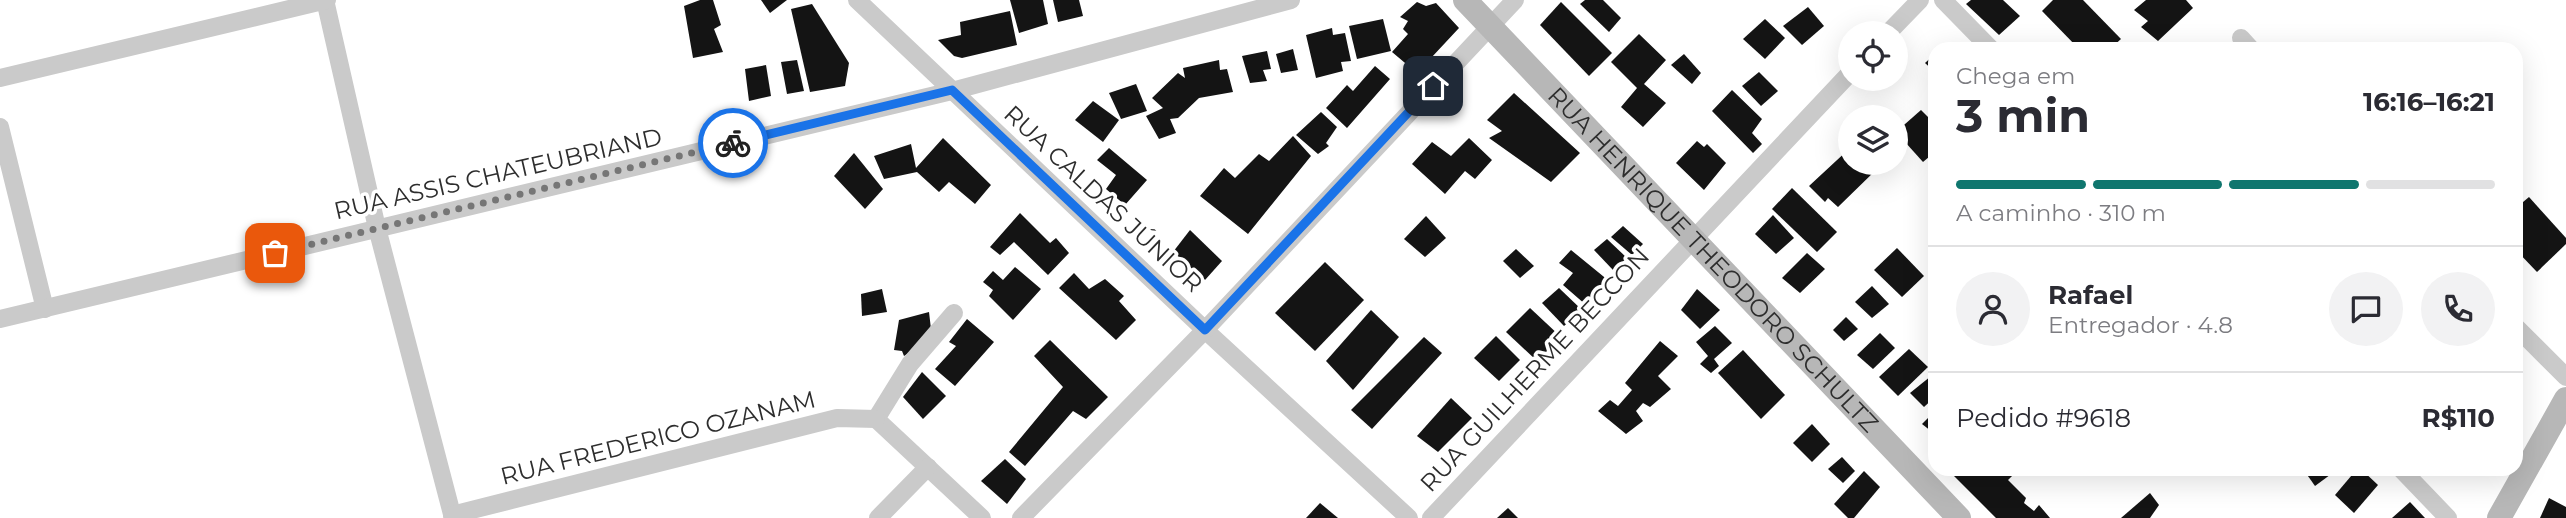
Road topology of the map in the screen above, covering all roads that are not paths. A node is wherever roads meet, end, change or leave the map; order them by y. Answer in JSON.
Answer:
{"nodes":[{"id":1,"x":325,"y":0,"type":"edge"},
{"id":2,"x":857,"y":0,"type":"edge"},
{"id":3,"x":1291,"y":0,"type":"edge"},
{"id":4,"x":1465,"y":0,"type":"edge"},
{"id":5,"x":1515,"y":0,"type":"edge"},
{"id":6,"x":1920,"y":0,"type":"edge"},
{"id":7,"x":1944,"y":0,"type":"edge"},
{"id":8,"x":1900,"y":21,"type":"edge"},
{"id":9,"x":1491,"y":26,"type":"junction"},
{"id":10,"x":1984,"y":42,"type":"edge"},
{"id":11,"x":0,"y":78,"type":"edge"},
{"id":12,"x":1838,"y":86,"type":"edge"},
{"id":13,"x":952,"y":90,"type":"junction"},
{"id":14,"x":0,"y":127,"type":"edge"},
{"id":15,"x":377,"y":228,"type":"junction"},
{"id":16,"x":1692,"y":238,"type":"junction"},
{"id":17,"x":45,"y":309,"type":"junction"},
{"id":18,"x":954,"y":313,"type":"dead end"},
{"id":19,"x":0,"y":319,"type":"edge"},
{"id":20,"x":1205,"y":330,"type":"junction"},
{"id":21,"x":2523,"y":334,"type":"edge"},
{"id":22,"x":2566,"y":377,"type":"edge"},
{"id":23,"x":2566,"y":399,"type":"edge"},
{"id":24,"x":876,"y":419,"type":"junction"},
{"id":25,"x":928,"y":467,"type":"junction"},
{"id":26,"x":2523,"y":475,"type":"edge"},
{"id":27,"x":2408,"y":476,"type":"edge"},
{"id":28,"x":2523,"y":476,"type":"edge"},
{"id":29,"x":452,"y":516,"type":"edge"},
{"id":30,"x":878,"y":518,"type":"edge"},
{"id":31,"x":982,"y":518,"type":"edge"},
{"id":32,"x":1021,"y":518,"type":"edge"},
{"id":33,"x":1409,"y":518,"type":"edge"},
{"id":34,"x":1431,"y":518,"type":"edge"},
{"id":35,"x":1959,"y":518,"type":"edge"},
{"id":36,"x":2448,"y":518,"type":"edge"},
{"id":37,"x":2499,"y":518,"type":"edge"}],
"edges":[{"from":1,"to":11,"type":"street"},
{"from":1,"to":15,"type":"street"},
{"from":2,"to":13,"type":"street","name":"RUA CALDAS JÚNIOR"},
{"from":3,"to":13,"type":"street","name":"RUA ASSIS CHATEUBRIAND"},
{"from":4,"to":9,"type":"street","name":"RUA HENRIQUE THEODORO SCHULTZ"},
{"from":5,"to":9,"type":"street"},
{"from":6,"to":8,"type":"street"},
{"from":7,"to":10,"type":"street"},
{"from":9,"to":16,"type":"street","name":"RUA HENRIQUE THEODORO SCHULTZ"},
{"from":9,"to":20,"type":"street"},
{"from":12,"to":16,"type":"street","name":"RUA GUILHERME BECCON"},
{"from":13,"to":15,"type":"street","name":"RUA ASSIS CHATEUBRIAND"},
{"from":13,"to":20,"type":"street","name":"RUA CALDAS JÚNIOR"},
{"from":14,"to":17,"type":"street"},
{"from":15,"to":17,"type":"street","name":"RUA ASSIS CHATEUBRIAND"},
{"from":15,"to":29,"type":"street"},
{"from":16,"to":34,"type":"street","name":"RUA GUILHERME BECCON"},
{"from":16,"to":35,"type":"street","name":"RUA HENRIQUE THEODORO SCHULTZ"},
{"from":17,"to":19,"type":"street","name":"RUA ASSIS CHATEUBRIAND"},
{"from":18,"to":24,"type":"street"},
{"from":20,"to":32,"type":"street"},
{"from":20,"to":33,"type":"street","name":"RUA CALDAS JÚNIOR"},
{"from":21,"to":22,"type":"street"},
{"from":23,"to":26,"type":"street"},
{"from":24,"to":25,"type":"street"},
{"from":24,"to":29,"type":"street","name":"RUA FREDERICO OZANAM"},
{"from":25,"to":30,"type":"street"},
{"from":25,"to":31,"type":"street"},
{"from":27,"to":36,"type":"street"},
{"from":28,"to":37,"type":"street"}]}
